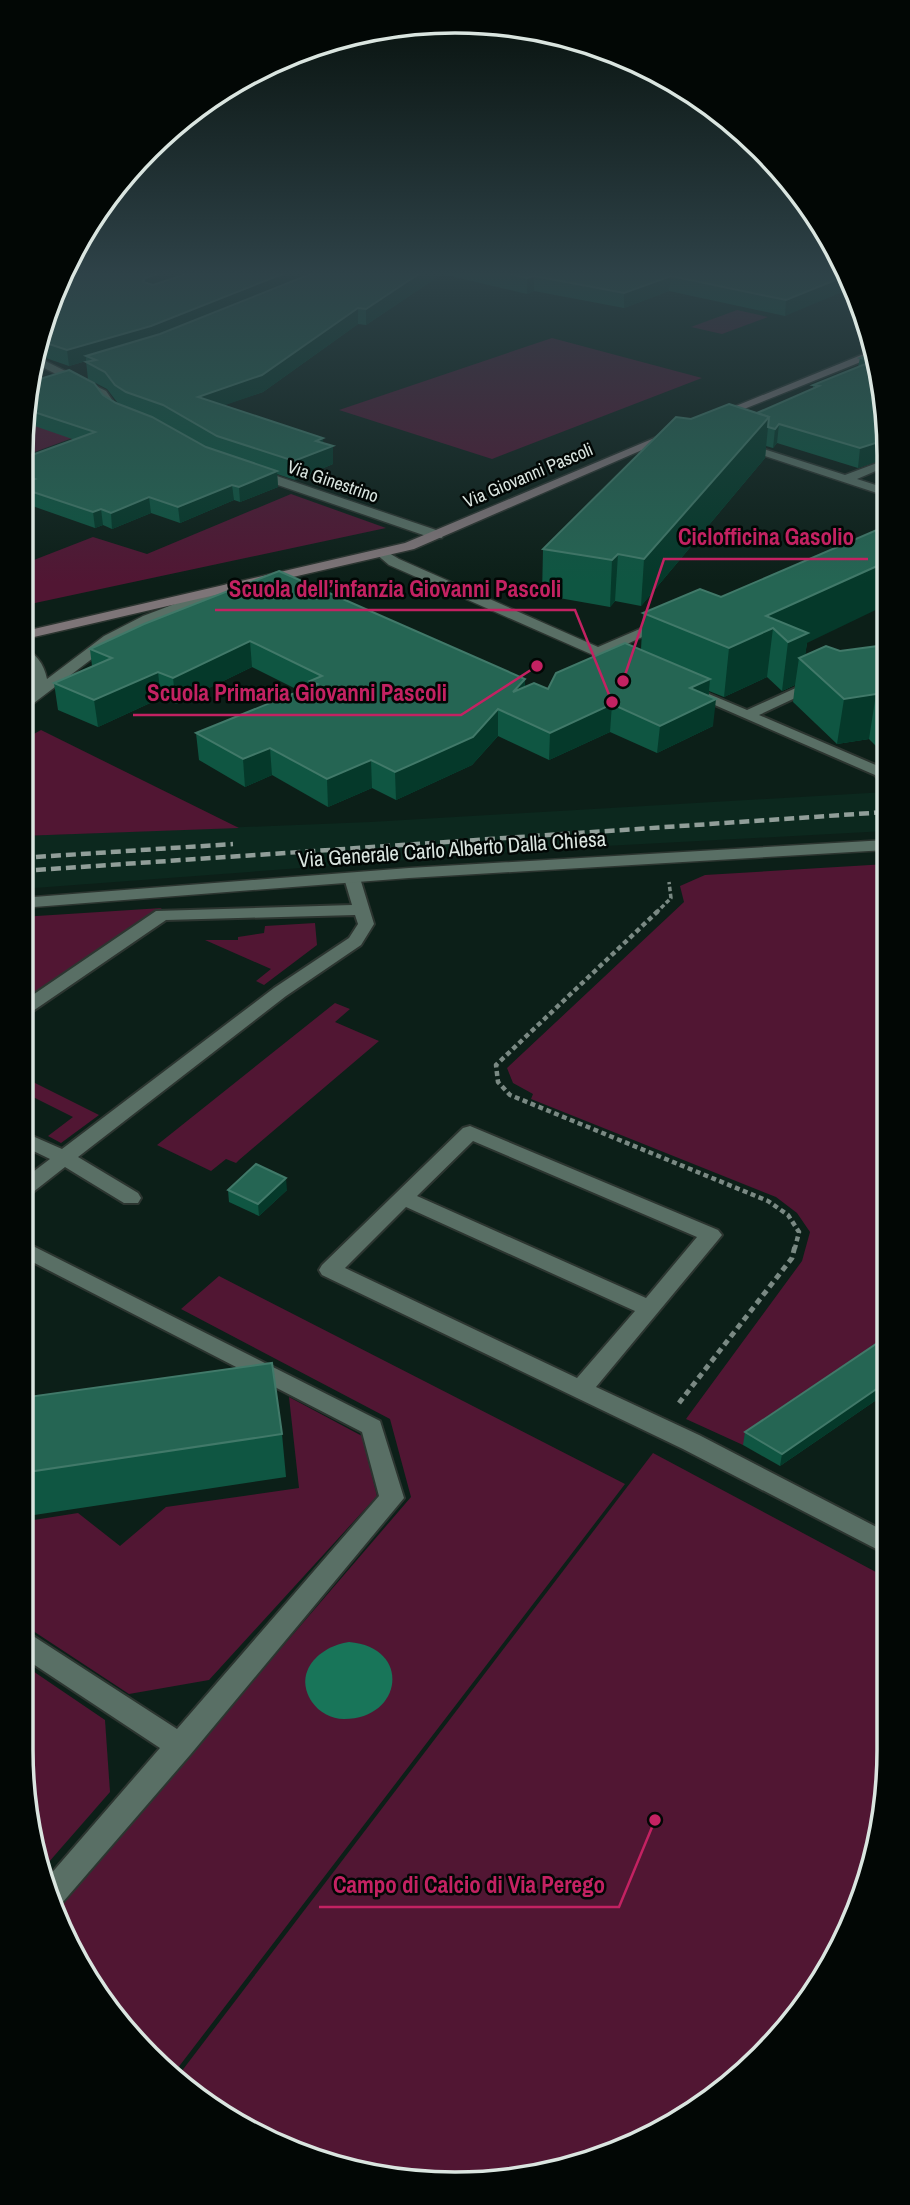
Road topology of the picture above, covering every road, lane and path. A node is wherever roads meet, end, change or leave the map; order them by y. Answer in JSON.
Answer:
{"nodes":[{"id":1,"x":75,"y":376,"type":"edge"},
{"id":2,"x":818,"y":376,"type":"edge"},
{"id":3,"x":132,"y":416,"type":"edge"},
{"id":4,"x":731,"y":441,"type":"edge"},
{"id":5,"x":877,"y":466,"type":"edge"},
{"id":6,"x":239,"y":468,"type":"edge"},
{"id":7,"x":846,"y":479,"type":"junction"},
{"id":8,"x":877,"y":489,"type":"edge"},
{"id":9,"x":437,"y":536,"type":"junction"},
{"id":10,"x":382,"y":553,"type":"junction"},
{"id":11,"x":230,"y":587,"type":"junction"},
{"id":12,"x":685,"y":614,"type":"edge"},
{"id":13,"x":33,"y":633,"type":"edge"},
{"id":14,"x":598,"y":652,"type":"junction"},
{"id":15,"x":33,"y":659,"type":"edge"},
{"id":16,"x":623,"y":663,"type":"edge"},
{"id":17,"x":835,"y":674,"type":"edge"},
{"id":18,"x":672,"y":684,"type":"edge"},
{"id":19,"x":40,"y":692,"type":"junction"},
{"id":20,"x":33,"y":697,"type":"edge"},
{"id":21,"x":747,"y":715,"type":"junction"},
{"id":22,"x":877,"y":771,"type":"edge"},
{"id":23,"x":877,"y":846,"type":"edge"},
{"id":24,"x":676,"y":874,"type":"dead end"},
{"id":25,"x":352,"y":877,"type":"junction"},
{"id":26,"x":33,"y":902,"type":"edge"},
{"id":27,"x":361,"y":909,"type":"junction"},
{"id":28,"x":33,"y":1003,"type":"edge"},
{"id":29,"x":33,"y":1143,"type":"edge"},
{"id":30,"x":64,"y":1158,"type":"junction"},
{"id":31,"x":33,"y":1182,"type":"edge"},
{"id":32,"x":131,"y":1198,"type":"dead end"},
{"id":33,"x":404,"y":1198,"type":"junction"},
{"id":34,"x":33,"y":1253,"type":"edge"},
{"id":35,"x":649,"y":1308,"type":"junction"},
{"id":36,"x":581,"y":1389,"type":"junction"},
{"id":37,"x":680,"y":1401,"type":"dead end"},
{"id":38,"x":877,"y":1539,"type":"edge"},
{"id":39,"x":33,"y":1650,"type":"edge"},
{"id":40,"x":180,"y":1746,"type":"junction"},
{"id":41,"x":57,"y":1889,"type":"edge"}],
"edges":[{"from":1,"to":3,"type":"street"},
{"from":2,"to":9,"type":"street","name":"Via Giovanni Pascoli"},
{"from":4,"to":7,"type":"street"},
{"from":5,"to":7,"type":"street"},
{"from":6,"to":9,"type":"street","name":"Via Ginestrino"},
{"from":7,"to":8,"type":"street"},
{"from":9,"to":10,"type":"street","name":"Via Giovanni Pascoli"},
{"from":10,"to":11,"type":"street","name":"Via Giovanni Pascoli"},
{"from":10,"to":14,"type":"street"},
{"from":11,"to":13,"type":"street","name":"Via Giovanni Pascoli"},
{"from":11,"to":19,"type":"street","name":"Via Giovanni Pascoli"},
{"from":12,"to":14,"type":"street"},
{"from":14,"to":16,"type":"lane"},
{"from":15,"to":19,"type":"street"},
{"from":17,"to":21,"type":"lane"},
{"from":18,"to":21,"type":"lane"},
{"from":19,"to":20,"type":"street","name":"Via Giovanni Pascoli"},
{"from":21,"to":22,"type":"lane"},
{"from":23,"to":25,"type":"street","name":"Via Generale Carlo Alberto Dalla Chiesa"},
{"from":24,"to":37,"type":"path"},
{"from":25,"to":26,"type":"street","name":"Via Generale Carlo Alberto Dalla Chiesa"},
{"from":25,"to":27,"type":"lane"},
{"from":27,"to":28,"type":"lane"},
{"from":27,"to":30,"type":"lane"},
{"from":29,"to":30,"type":"lane"},
{"from":30,"to":31,"type":"lane"},
{"from":30,"to":32,"type":"lane"},
{"from":33,"to":35,"type":"lane"},
{"from":33,"to":35,"type":"lane"},
{"from":33,"to":36,"type":"lane"},
{"from":34,"to":40,"type":"lane"},
{"from":35,"to":36,"type":"lane"},
{"from":36,"to":38,"type":"lane"},
{"from":39,"to":40,"type":"lane"},
{"from":40,"to":41,"type":"lane"}]}
